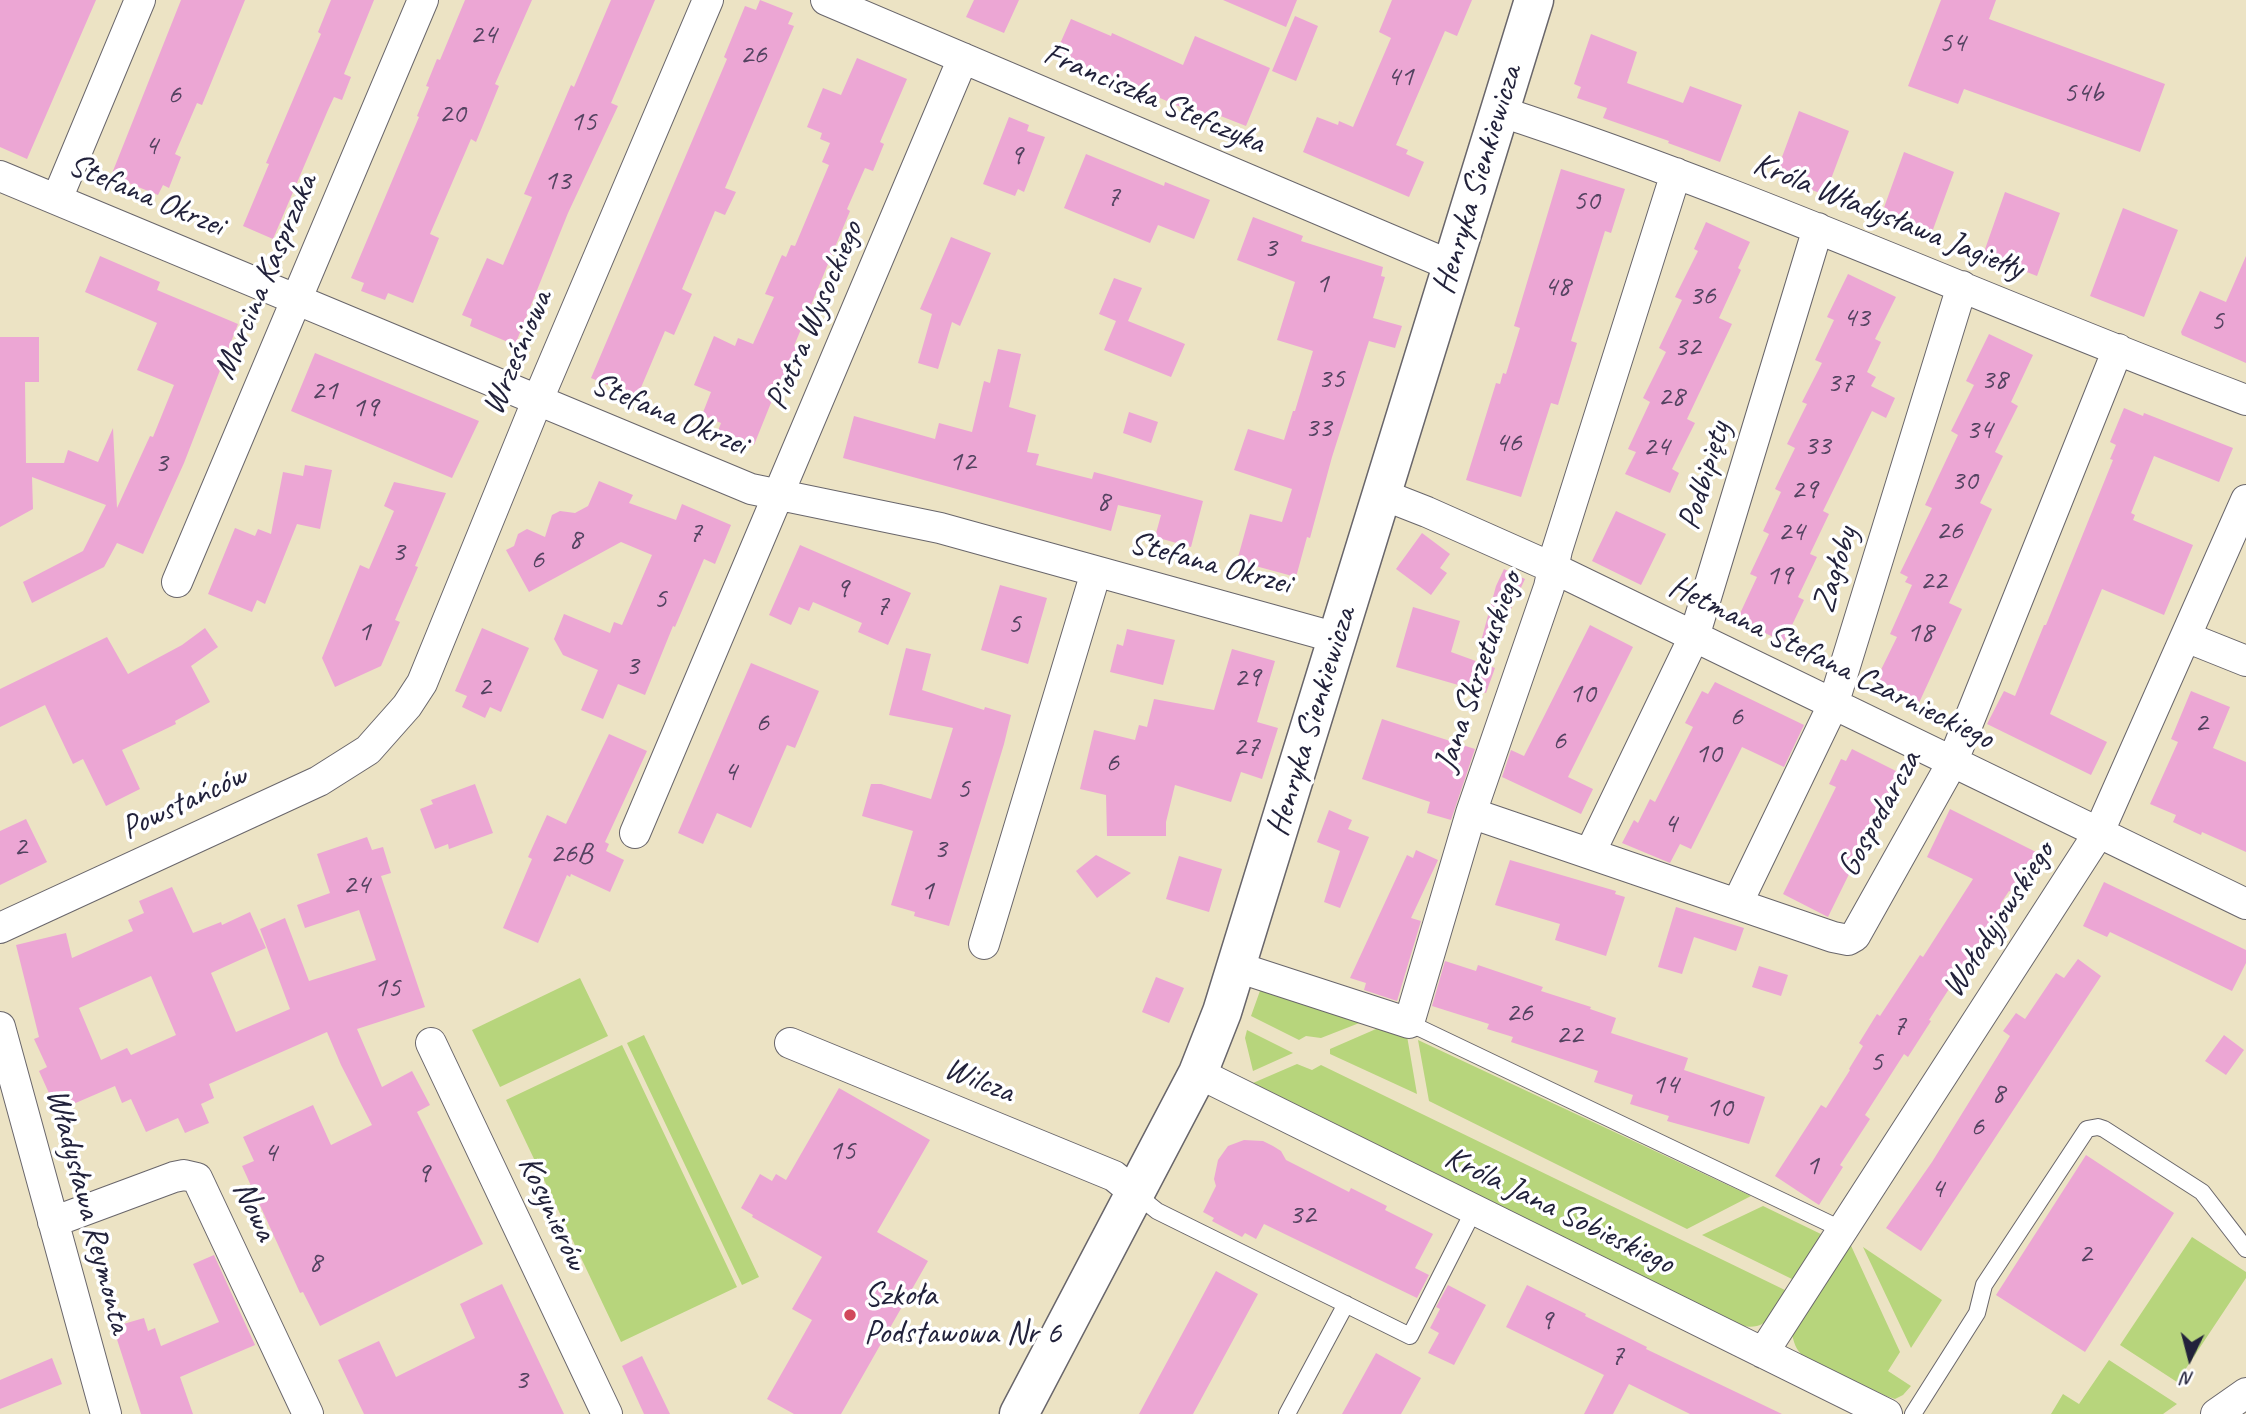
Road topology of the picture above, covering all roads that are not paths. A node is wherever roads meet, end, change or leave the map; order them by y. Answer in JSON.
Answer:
{"nodes":[{"id":1,"x":141,"y":0,"type":"edge"},
{"id":2,"x":423,"y":0,"type":"edge"},
{"id":3,"x":708,"y":0,"type":"edge"},
{"id":4,"x":826,"y":0,"type":"edge"},
{"id":5,"x":1534,"y":0,"type":"edge"},
{"id":6,"x":964,"y":58,"type":"junction"},
{"id":7,"x":1499,"y":111,"type":"junction"},
{"id":8,"x":1676,"y":173,"type":"junction"},
{"id":9,"x":0,"y":176,"type":"edge"},
{"id":10,"x":57,"y":199,"type":"junction"},
{"id":11,"x":1818,"y":228,"type":"junction"},
{"id":12,"x":1452,"y":266,"type":"junction"},
{"id":13,"x":1962,"y":286,"type":"junction"},
{"id":14,"x":297,"y":299,"type":"junction"},
{"id":15,"x":2118,"y":349,"type":"junction"},
{"id":16,"x":538,"y":399,"type":"junction"},
{"id":17,"x":2246,"y":400,"type":"edge"},
{"id":18,"x":1381,"y":494,"type":"junction"},
{"id":19,"x":779,"y":495,"type":"junction"},
{"id":20,"x":2246,"y":500,"type":"edge"},
{"id":21,"x":1553,"y":568,"type":"junction"},
{"id":22,"x":1096,"y":572,"type":"junction"},
{"id":23,"x":177,"y":582,"type":"dead end"},
{"id":24,"x":1694,"y":637,"type":"junction"},
{"id":25,"x":2186,"y":637,"type":"junction"},
{"id":26,"x":1337,"y":638,"type":"junction"},
{"id":27,"x":2246,"y":661,"type":"edge"},
{"id":28,"x":1833,"y":705,"type":"junction"},
{"id":29,"x":389,"y":729,"type":"joint"},
{"id":30,"x":1952,"y":762,"type":"junction"},
{"id":31,"x":1471,"y":813,"type":"junction"},
{"id":32,"x":635,"y":833,"type":"dead end"},
{"id":33,"x":2098,"y":834,"type":"junction"},
{"id":34,"x":1590,"y":853,"type":"junction"},
{"id":35,"x":1737,"y":904,"type":"junction"},
{"id":36,"x":2246,"y":904,"type":"edge"},
{"id":37,"x":0,"y":928,"type":"edge"},
{"id":38,"x":984,"y":944,"type":"dead end"},
{"id":39,"x":1237,"y":967,"type":"junction"},
{"id":40,"x":1409,"y":1023,"type":"junction"},
{"id":41,"x":0,"y":1027,"type":"edge"},
{"id":42,"x":790,"y":1042,"type":"dead end"},
{"id":43,"x":431,"y":1043,"type":"dead end"},
{"id":44,"x":1198,"y":1073,"type":"junction"},
{"id":45,"x":1136,"y":1194,"type":"junction"},
{"id":46,"x":1474,"y":1210,"type":"junction"},
{"id":47,"x":53,"y":1222,"type":"junction"},
{"id":48,"x":1843,"y":1230,"type":"junction"},
{"id":49,"x":2246,"y":1249,"type":"edge"},
{"id":50,"x":1346,"y":1304,"type":"junction"},
{"id":51,"x":1763,"y":1353,"type":"junction"},
{"id":52,"x":2246,"y":1393,"type":"edge"},
{"id":53,"x":106,"y":1414,"type":"edge"},
{"id":54,"x":308,"y":1414,"type":"edge"},
{"id":55,"x":607,"y":1414,"type":"edge"},
{"id":56,"x":1019,"y":1414,"type":"edge"},
{"id":57,"x":1287,"y":1414,"type":"edge"},
{"id":58,"x":1887,"y":1414,"type":"edge"},
{"id":59,"x":1913,"y":1414,"type":"edge"},
{"id":60,"x":2216,"y":1414,"type":"edge"}],
"edges":[{"from":1,"to":10,"type":"street"},
{"from":2,"to":14,"type":"street","name":"Marcina Kasprzaka"},
{"from":3,"to":16,"type":"street","name":"Wrześniowa"},
{"from":4,"to":6,"type":"street","name":"Franciszka Stefczyka"},
{"from":5,"to":7,"type":"street","name":"Henryka Sienkiewicza"},
{"from":6,"to":12,"type":"street","name":"Franciszka Stefczyka"},
{"from":6,"to":19,"type":"street","name":"Piotra Wysockiego"},
{"from":7,"to":8,"type":"street","name":"Króla Władysława Jagiełły"},
{"from":7,"to":12,"type":"street","name":"Henryka Sienkiewicza"},
{"from":8,"to":11,"type":"street","name":"Króla Władysława Jagiełły"},
{"from":8,"to":21,"type":"street","name":"Jana Skrzetuskiego"},
{"from":9,"to":10,"type":"street","name":"Stefana Okrzei"},
{"from":10,"to":14,"type":"street","name":"Stefana Okrzei"},
{"from":11,"to":13,"type":"street","name":"Króla Władysława Jagiełły"},
{"from":11,"to":24,"type":"street","name":"Podbipięty"},
{"from":12,"to":18,"type":"street","name":"Henryka Sienkiewicza"},
{"from":13,"to":15,"type":"street","name":"Króla Władysława Jagiełły"},
{"from":13,"to":28,"type":"street","name":"Zagłoby"},
{"from":14,"to":16,"type":"street","name":"Stefana Okrzei"},
{"from":14,"to":23,"type":"street","name":"Marcina Kasprzaka"},
{"from":15,"to":17,"type":"street","name":"Króla Władysława Jagiełły"},
{"from":15,"to":30,"type":"street","name":"Gospodarcza"},
{"from":16,"to":19,"type":"street","name":"Stefana Okrzei"},
{"from":16,"to":29,"type":"street","name":"Wrześniowa"},
{"from":18,"to":21,"type":"street","name":"Hetmana Stefana Czarnieckiego"},
{"from":18,"to":26,"type":"street","name":"Henryka Sienkiewicza"},
{"from":19,"to":22,"type":"street","name":"Stefana Okrzei"},
{"from":19,"to":32,"type":"street","name":"Piotra Wysockiego"},
{"from":20,"to":25,"type":"street","name":"Wołodyjowskiego"},
{"from":21,"to":24,"type":"street","name":"Hetmana Stefana Czarnieckiego"},
{"from":21,"to":31,"type":"street","name":"Jana Skrzetuskiego"},
{"from":22,"to":26,"type":"street","name":"Stefana Okrzei"},
{"from":22,"to":38,"type":"street"},
{"from":24,"to":28,"type":"street","name":"Hetmana Stefana Czarnieckiego"},
{"from":24,"to":34,"type":"street","name":"Podbipięty"},
{"from":25,"to":27,"type":"street"},
{"from":25,"to":33,"type":"street","name":"Wołodyjowskiego"},
{"from":26,"to":39,"type":"street","name":"Henryka Sienkiewicza"},
{"from":28,"to":30,"type":"street","name":"Hetmana Stefana Czarnieckiego"},
{"from":28,"to":35,"type":"street","name":"Zagłoby"},
{"from":29,"to":37,"type":"street","name":"Powstańców"},
{"from":30,"to":33,"type":"street","name":"Hetmana Stefana Czarnieckiego"},
{"from":30,"to":35,"type":"street","name":"Gospodarcza"},
{"from":31,"to":34,"type":"street","name":"Gospodarcza"},
{"from":31,"to":40,"type":"street","name":"Jana Skrzetuskiego"},
{"from":33,"to":36,"type":"street","name":"Hetmana Stefana Czarnieckiego"},
{"from":33,"to":48,"type":"street","name":"Wołodyjowskiego"},
{"from":34,"to":35,"type":"street","name":"Gospodarcza"},
{"from":39,"to":40,"type":"street"},
{"from":39,"to":44,"type":"street","name":"Henryka Sienkiewicza"},
{"from":40,"to":48,"type":"lane"},
{"from":41,"to":47,"type":"street","name":"Władysława Reymonta"},
{"from":42,"to":45,"type":"street","name":"Wilcza"},
{"from":43,"to":55,"type":"street","name":"Kosynierów"},
{"from":44,"to":45,"type":"street","name":"Henryka Sienkiewicza"},
{"from":44,"to":46,"type":"street","name":"Króla Jana Sobieskiego"},
{"from":45,"to":50,"type":"lane"},
{"from":45,"to":56,"type":"street","name":"Henryka Sienkiewicza"},
{"from":46,"to":50,"type":"lane"},
{"from":46,"to":51,"type":"street","name":"Króla Jana Sobieskiego"},
{"from":47,"to":53,"type":"street","name":"Władysława Reymonta"},
{"from":47,"to":54,"type":"street","name":"Nowa"},
{"from":48,"to":51,"type":"street","name":"Wołodyjowskiego"},
{"from":49,"to":59,"type":"lane"},
{"from":50,"to":57,"type":"lane"},
{"from":51,"to":58,"type":"street","name":"Króla Jana Sobieskiego"},
{"from":52,"to":60,"type":"street"}]}
